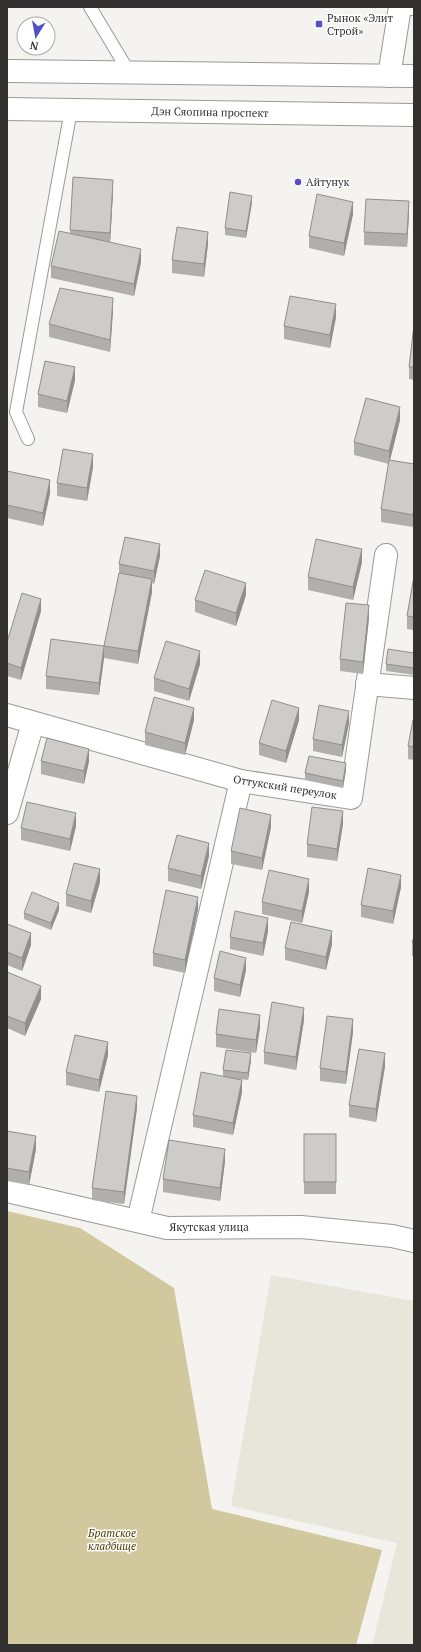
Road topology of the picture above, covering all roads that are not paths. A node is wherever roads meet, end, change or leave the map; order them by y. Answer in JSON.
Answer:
{"nodes":[{"id":1,"x":90,"y":7,"type":"edge"},
{"id":2,"x":405,"y":9,"type":"edge"},
{"id":3,"x":7,"y":71,"type":"edge"},
{"id":4,"x":129,"y":72,"type":"junction"},
{"id":5,"x":389,"y":76,"type":"junction"},
{"id":6,"x":414,"y":76,"type":"edge"},
{"id":7,"x":7,"y":109,"type":"edge"},
{"id":8,"x":71,"y":110,"type":"junction"},
{"id":9,"x":414,"y":115,"type":"edge"},
{"id":10,"x":28,"y":439,"type":"dead end"},
{"id":11,"x":386,"y":555,"type":"dead end"},
{"id":12,"x":367,"y":684,"type":"junction"},
{"id":13,"x":414,"y":688,"type":"edge"},
{"id":14,"x":7,"y":715,"type":"edge"},
{"id":15,"x":33,"y":723,"type":"junction"},
{"id":16,"x":241,"y":781,"type":"junction"},
{"id":17,"x":7,"y":813,"type":"edge"},
{"id":18,"x":7,"y":1191,"type":"edge"},
{"id":19,"x":138,"y":1221,"type":"junction"},
{"id":20,"x":414,"y":1241,"type":"edge"}],
"edges":[{"from":1,"to":4,"type":"lane"},
{"from":2,"to":5,"type":"street"},
{"from":3,"to":4,"type":"street"},
{"from":4,"to":5,"type":"street"},
{"from":5,"to":6,"type":"street"},
{"from":7,"to":8,"type":"street","name":"Дэн Сяопина проспект"},
{"from":8,"to":9,"type":"street","name":"Дэн Сяопина проспект"},
{"from":8,"to":10,"type":"lane"},
{"from":11,"to":12,"type":"street","name":"Оттукский переулок"},
{"from":12,"to":13,"type":"street"},
{"from":12,"to":16,"type":"street","name":"Оттукский переулок"},
{"from":14,"to":15,"type":"street","name":"Оттукский переулок"},
{"from":15,"to":16,"type":"street","name":"Оттукский переулок"},
{"from":15,"to":17,"type":"street"},
{"from":16,"to":19,"type":"street"},
{"from":18,"to":19,"type":"street","name":"Якутская улица"},
{"from":19,"to":20,"type":"street","name":"Якутская улица"}]}
